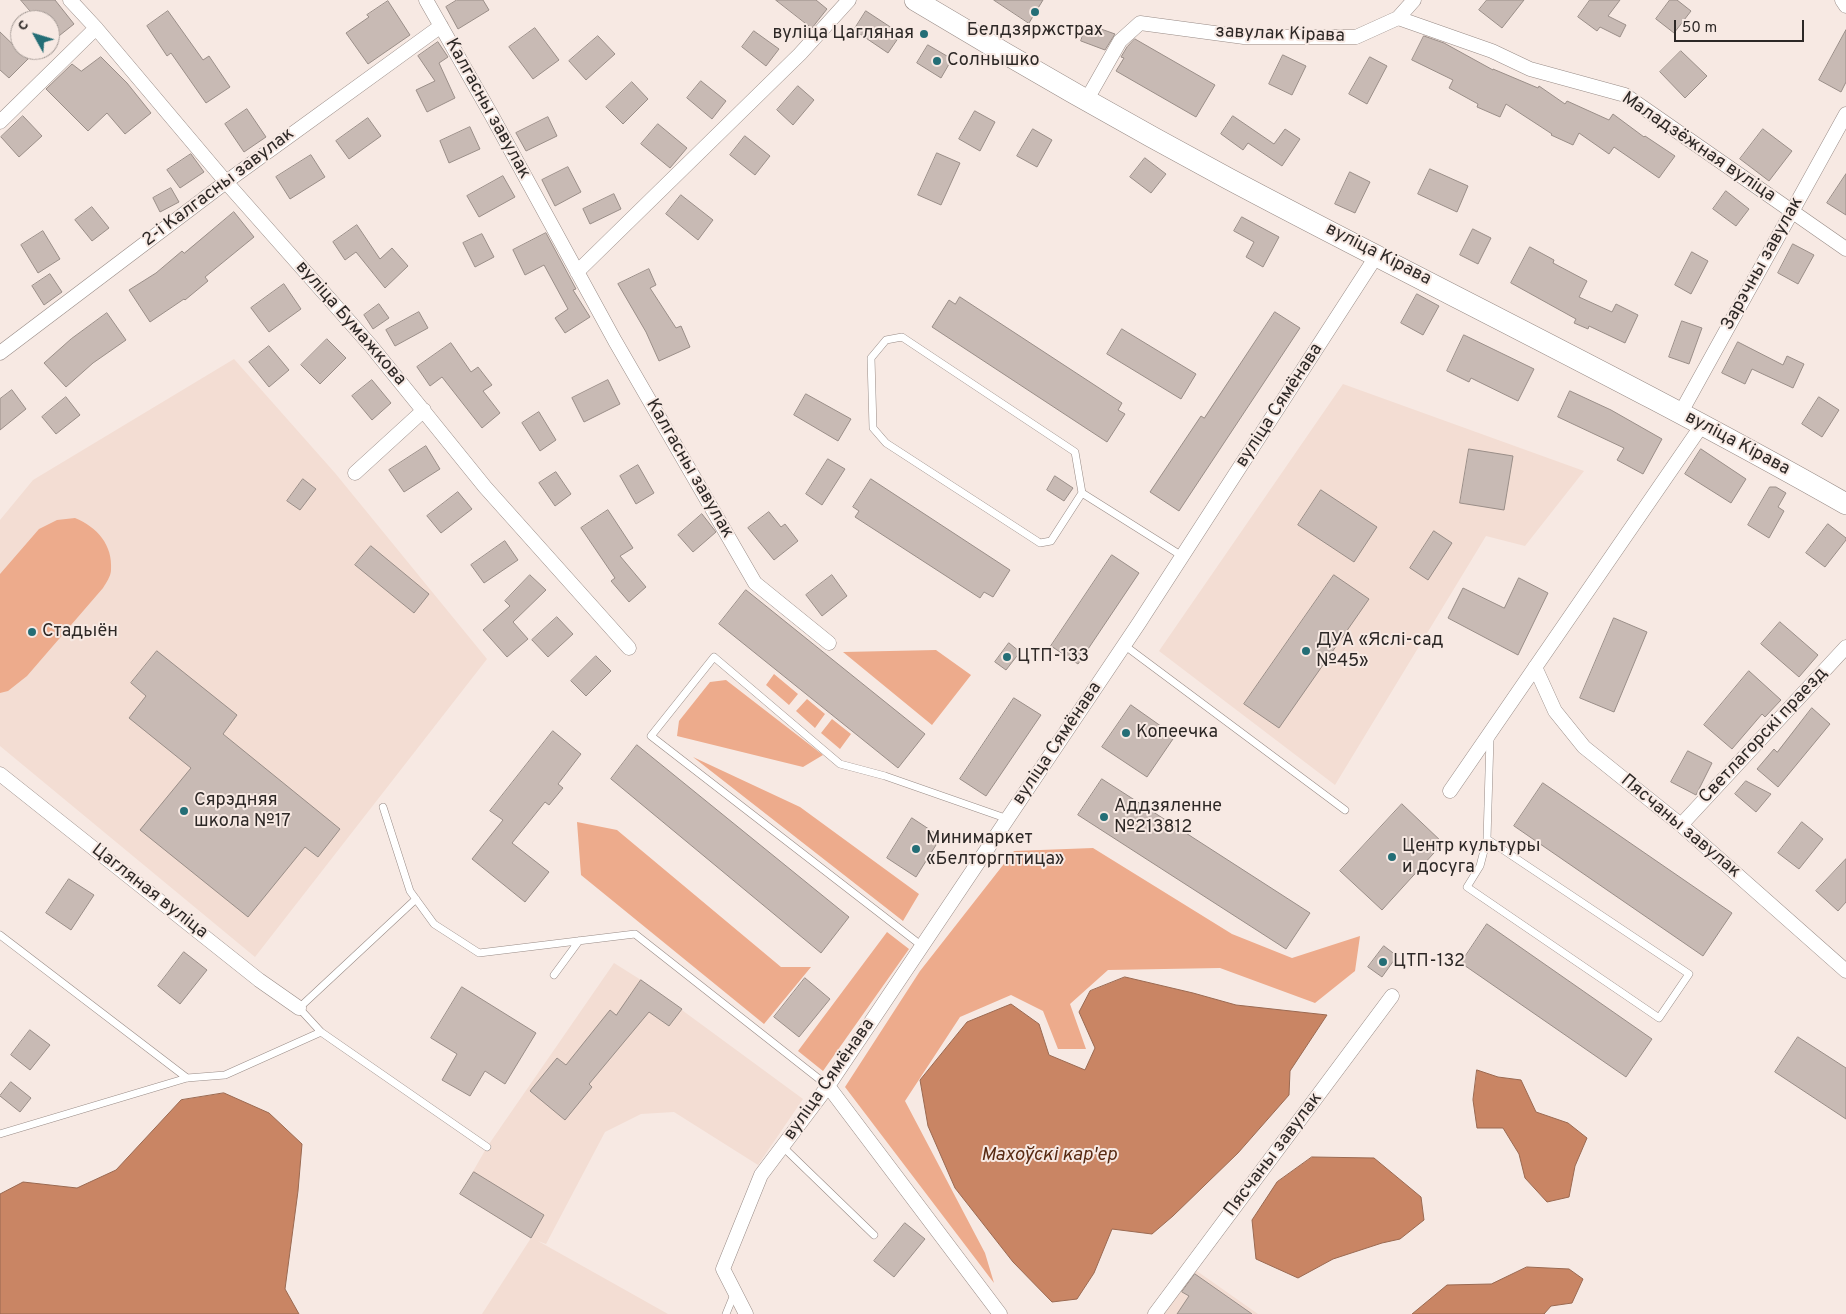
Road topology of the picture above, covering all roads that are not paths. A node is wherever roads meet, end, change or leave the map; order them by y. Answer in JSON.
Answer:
{"nodes":[{"id":1,"x":70,"y":0,"type":"edge"},
{"id":2,"x":426,"y":0,"type":"edge"},
{"id":3,"x":849,"y":0,"type":"edge"},
{"id":4,"x":915,"y":0,"type":"edge"},
{"id":5,"x":1414,"y":0,"type":"edge"},
{"id":6,"x":1842,"y":0,"type":"edge"},
{"id":7,"x":1846,"y":6,"type":"edge"},
{"id":8,"x":1398,"y":18,"type":"junction"},
{"id":9,"x":441,"y":26,"type":"junction"},
{"id":10,"x":96,"y":28,"type":"junction"},
{"id":11,"x":1086,"y":101,"type":"junction"},
{"id":12,"x":1846,"y":114,"type":"edge"},
{"id":13,"x":0,"y":122,"type":"edge"},
{"id":14,"x":226,"y":182,"type":"junction"},
{"id":15,"x":1792,"y":212,"type":"junction"},
{"id":16,"x":1846,"y":249,"type":"edge"},
{"id":17,"x":1377,"y":255,"type":"junction"},
{"id":18,"x":577,"y":272,"type":"junction"},
{"id":19,"x":0,"y":354,"type":"edge"},
{"id":20,"x":424,"y":410,"type":"junction"},
{"id":21,"x":1680,"y":414,"type":"junction"},
{"id":22,"x":1702,"y":425,"type":"junction"},
{"id":23,"x":355,"y":473,"type":"dead end"},
{"id":24,"x":1082,"y":493,"type":"junction"},
{"id":25,"x":1846,"y":504,"type":"edge"},
{"id":26,"x":1182,"y":556,"type":"junction"},
{"id":27,"x":829,"y":643,"type":"dead end"},
{"id":28,"x":1124,"y":645,"type":"junction"},
{"id":29,"x":1846,"y":647,"type":"edge"},
{"id":30,"x":630,"y":648,"type":"dead end"},
{"id":31,"x":1535,"y":667,"type":"junction"},
{"id":32,"x":1490,"y":732,"type":"junction"},
{"id":33,"x":0,"y":774,"type":"edge"},
{"id":34,"x":1450,"y":791,"type":"dead end"},
{"id":35,"x":383,"y":807,"type":"dead end"},
{"id":36,"x":1345,"y":810,"type":"dead end"},
{"id":37,"x":1008,"y":819,"type":"junction"},
{"id":38,"x":1682,"y":825,"type":"junction"},
{"id":39,"x":1487,"y":839,"type":"junction"},
{"id":40,"x":416,"y":900,"type":"junction"},
{"id":41,"x":0,"y":935,"type":"edge"},
{"id":42,"x":579,"y":941,"type":"junction"},
{"id":43,"x":922,"y":946,"type":"junction"},
{"id":44,"x":1846,"y":971,"type":"edge"},
{"id":45,"x":554,"y":975,"type":"dead end"},
{"id":46,"x":1392,"y":996,"type":"dead end"},
{"id":47,"x":299,"y":1008,"type":"junction"},
{"id":48,"x":322,"y":1032,"type":"junction"},
{"id":49,"x":187,"y":1078,"type":"junction"},
{"id":50,"x":828,"y":1086,"type":"junction"},
{"id":51,"x":0,"y":1134,"type":"edge"},
{"id":52,"x":487,"y":1147,"type":"dead end"},
{"id":53,"x":783,"y":1147,"type":"junction"},
{"id":54,"x":874,"y":1235,"type":"dead end"},
{"id":55,"x":735,"y":1291,"type":"junction"},
{"id":56,"x":726,"y":1314,"type":"edge"},
{"id":57,"x":746,"y":1314,"type":"edge"},
{"id":58,"x":1000,"y":1314,"type":"edge"},
{"id":59,"x":1156,"y":1314,"type":"edge"}],
"edges":[{"from":1,"to":10,"type":"street","name":"вуліца Бумажкова"},
{"from":2,"to":9,"type":"street","name":"Калгасны завулак"},
{"from":3,"to":18,"type":"street"},
{"from":4,"to":11,"type":"main road","name":"вуліца Кірава"},
{"from":5,"to":8,"type":"street","name":"завулак Кірава"},
{"from":6,"to":7,"type":"street"},
{"from":8,"to":11,"type":"street","name":"завулак Кірава"},
{"from":8,"to":15,"type":"street","name":"Маладзёжная вуліца"},
{"from":9,"to":14,"type":"street","name":"2-і Калгасны завулак"},
{"from":9,"to":18,"type":"street","name":"Калгасны завулак"},
{"from":10,"to":13,"type":"street"},
{"from":10,"to":14,"type":"street","name":"вуліца Бумажкова"},
{"from":11,"to":17,"type":"main road","name":"вуліца Кірава"},
{"from":12,"to":15,"type":"street","name":"Зарэчны завулак"},
{"from":14,"to":19,"type":"street","name":"2-і Калгасны завулак"},
{"from":14,"to":20,"type":"street","name":"вуліца Бумажкова"},
{"from":15,"to":16,"type":"street","name":"Маладзёжная вуліца"},
{"from":15,"to":21,"type":"street","name":"Зарэчны завулак"},
{"from":17,"to":21,"type":"main road","name":"вуліца Кірава"},
{"from":17,"to":26,"type":"street","name":"вуліца Сямёнава"},
{"from":18,"to":27,"type":"street","name":"Калгасны завулак"},
{"from":20,"to":23,"type":"street"},
{"from":20,"to":30,"type":"street","name":"вуліца Бумажкова"},
{"from":21,"to":22,"type":"main road","name":"вуліца Кірава"},
{"from":22,"to":25,"type":"main road","name":"вуліца Кірава"},
{"from":22,"to":31,"type":"street"},
{"from":24,"to":24,"type":"lane"},
{"from":24,"to":26,"type":"lane"},
{"from":26,"to":28,"type":"street","name":"вуліца Сямёнава"},
{"from":28,"to":36,"type":"lane"},
{"from":28,"to":37,"type":"street","name":"вуліца Сямёнава"},
{"from":29,"to":38,"type":"street","name":"Светлагорскі праезд"},
{"from":31,"to":32,"type":"street"},
{"from":31,"to":38,"type":"street","name":"Пясчаны завулак"},
{"from":32,"to":34,"type":"street"},
{"from":32,"to":39,"type":"lane"},
{"from":33,"to":47,"type":"street","name":"Цагляная вуліца"},
{"from":35,"to":40,"type":"lane"},
{"from":37,"to":43,"type":"street","name":"вуліца Сямёнава"},
{"from":37,"to":43,"type":"lane"},
{"from":38,"to":44,"type":"street","name":"Пясчаны завулак"},
{"from":39,"to":39,"type":"lane"},
{"from":40,"to":42,"type":"lane"},
{"from":40,"to":47,"type":"lane"},
{"from":41,"to":49,"type":"lane"},
{"from":42,"to":45,"type":"lane"},
{"from":42,"to":50,"type":"lane"},
{"from":43,"to":50,"type":"street","name":"вуліца Сямёнава"},
{"from":46,"to":59,"type":"street","name":"Пясчаны завулак"},
{"from":47,"to":48,"type":"lane"},
{"from":48,"to":49,"type":"lane"},
{"from":48,"to":52,"type":"lane"},
{"from":49,"to":51,"type":"lane"},
{"from":50,"to":53,"type":"street","name":"вуліца Сямёнава"},
{"from":50,"to":58,"type":"street"},
{"from":53,"to":54,"type":"lane"},
{"from":53,"to":55,"type":"street","name":"вуліца Сямёнава"},
{"from":55,"to":56,"type":"lane"},
{"from":55,"to":57,"type":"street","name":"вуліца Сямёнава"}]}
